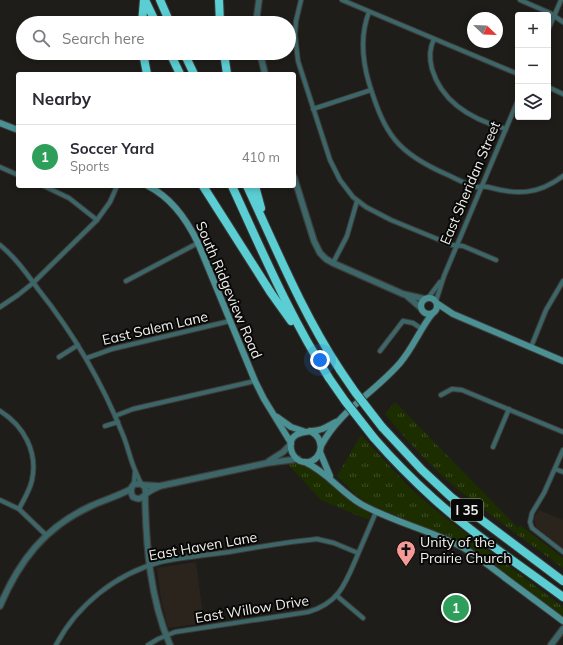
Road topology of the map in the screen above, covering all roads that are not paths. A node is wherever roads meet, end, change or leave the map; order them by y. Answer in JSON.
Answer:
{"nodes":[{"id":1,"x":144,"y":0,"type":"edge"},
{"id":2,"x":160,"y":0,"type":"edge"},
{"id":3,"x":219,"y":0,"type":"edge"},
{"id":4,"x":259,"y":0,"type":"edge"},
{"id":5,"x":301,"y":0,"type":"edge"},
{"id":6,"x":342,"y":0,"type":"edge"},
{"id":7,"x":520,"y":0,"type":"edge"},
{"id":8,"x":561,"y":0,"type":"edge"},
{"id":9,"x":370,"y":12,"type":"junction"},
{"id":10,"x":143,"y":16,"type":"edge"},
{"id":11,"x":152,"y":16,"type":"edge"},
{"id":12,"x":167,"y":16,"type":"edge"},
{"id":13,"x":220,"y":16,"type":"edge"},
{"id":14,"x":257,"y":16,"type":"edge"},
{"id":15,"x":554,"y":16,"type":"junction"},
{"id":16,"x":563,"y":22,"type":"edge"},
{"id":17,"x":551,"y":23,"type":"edge"},
{"id":18,"x":434,"y":39,"type":"junction"},
{"id":19,"x":144,"y":60,"type":"edge"},
{"id":20,"x":173,"y":60,"type":"edge"},
{"id":21,"x":187,"y":60,"type":"edge"},
{"id":22,"x":225,"y":60,"type":"edge"},
{"id":23,"x":262,"y":60,"type":"edge"},
{"id":24,"x":147,"y":72,"type":"edge"},
{"id":25,"x":179,"y":72,"type":"edge"},
{"id":26,"x":193,"y":72,"type":"edge"},
{"id":27,"x":227,"y":72,"type":"edge"},
{"id":28,"x":265,"y":72,"type":"edge"},
{"id":29,"x":515,"y":73,"type":"edge"},
{"id":30,"x":551,"y":88,"type":"edge"},
{"id":31,"x":371,"y":90,"type":"junction"},
{"id":32,"x":563,"y":94,"type":"edge"},
{"id":33,"x":515,"y":107,"type":"edge"},
{"id":34,"x":313,"y":109,"type":"junction"},
{"id":35,"x":0,"y":122,"type":"edge"},
{"id":36,"x":16,"y":129,"type":"edge"},
{"id":37,"x":506,"y":129,"type":"junction"},
{"id":38,"x":0,"y":167,"type":"edge"},
{"id":39,"x":16,"y":174,"type":"edge"},
{"id":40,"x":563,"y":176,"type":"edge"},
{"id":41,"x":296,"y":183,"type":"edge"},
{"id":42,"x":482,"y":187,"type":"junction"},
{"id":43,"x":48,"y":188,"type":"edge"},
{"id":44,"x":116,"y":188,"type":"edge"},
{"id":45,"x":151,"y":188,"type":"edge"},
{"id":46,"x":204,"y":188,"type":"edge"},
{"id":47,"x":233,"y":188,"type":"edge"},
{"id":48,"x":248,"y":188,"type":"edge"},
{"id":49,"x":256,"y":188,"type":"edge"},
{"id":50,"x":357,"y":201,"type":"junction"},
{"id":51,"x":97,"y":220,"type":"junction"},
{"id":52,"x":268,"y":232,"type":"junction"},
{"id":53,"x":198,"y":243,"type":"junction"},
{"id":54,"x":0,"y":245,"type":"edge"},
{"id":55,"x":457,"y":246,"type":"junction"},
{"id":56,"x":496,"y":260,"type":"dead end"},
{"id":57,"x":333,"y":263,"type":"junction"},
{"id":58,"x":444,"y":276,"type":"junction"},
{"id":59,"x":126,"y":281,"type":"dead end"},
{"id":60,"x":563,"y":281,"type":"edge"},
{"id":61,"x":34,"y":283,"type":"junction"},
{"id":62,"x":403,"y":294,"type":"junction"},
{"id":63,"x":426,"y":298,"type":"junction"},
{"id":64,"x":437,"y":302,"type":"junction"},
{"id":65,"x":0,"y":307,"type":"edge"},
{"id":66,"x":422,"y":310,"type":"junction"},
{"id":67,"x":434,"y":313,"type":"junction"},
{"id":68,"x":453,"y":314,"type":"junction"},
{"id":69,"x":230,"y":321,"type":"junction"},
{"id":70,"x":422,"y":329,"type":"junction"},
{"id":71,"x":306,"y":342,"type":"junction"},
{"id":72,"x":78,"y":345,"type":"junction"},
{"id":73,"x":531,"y":347,"type":"junction"},
{"id":74,"x":380,"y":351,"type":"dead end"},
{"id":75,"x":59,"y":357,"type":"dead end"},
{"id":76,"x":87,"y":358,"type":"junction"},
{"id":77,"x":563,"y":361,"type":"edge"},
{"id":78,"x":255,"y":381,"type":"junction"},
{"id":79,"x":441,"y":395,"type":"dead end"},
{"id":80,"x":509,"y":409,"type":"junction"},
{"id":81,"x":0,"y":411,"type":"edge"},
{"id":82,"x":274,"y":415,"type":"junction"},
{"id":83,"x":115,"y":416,"type":"junction"},
{"id":84,"x":337,"y":421,"type":"junction"},
{"id":85,"x":118,"y":422,"type":"junction"},
{"id":86,"x":105,"y":426,"type":"dead end"},
{"id":87,"x":303,"y":431,"type":"junction"},
{"id":88,"x":310,"y":432,"type":"junction"},
{"id":89,"x":563,"y":432,"type":"edge"},
{"id":90,"x":291,"y":443,"type":"junction"},
{"id":91,"x":493,"y":447,"type":"dead end"},
{"id":92,"x":321,"y":449,"type":"junction"},
{"id":93,"x":563,"y":450,"type":"edge"},
{"id":94,"x":298,"y":459,"type":"junction"},
{"id":95,"x":305,"y":462,"type":"junction"},
{"id":96,"x":267,"y":463,"type":"junction"},
{"id":97,"x":555,"y":469,"type":"junction"},
{"id":98,"x":135,"y":470,"type":"junction"},
{"id":99,"x":563,"y":472,"type":"edge"},
{"id":100,"x":330,"y":478,"type":"junction"},
{"id":101,"x":142,"y":484,"type":"junction"},
{"id":102,"x":160,"y":486,"type":"junction"},
{"id":103,"x":132,"y":487,"type":"junction"},
{"id":104,"x":145,"y":495,"type":"junction"},
{"id":105,"x":118,"y":496,"type":"junction"},
{"id":106,"x":135,"y":498,"type":"junction"},
{"id":107,"x":0,"y":500,"type":"edge"},
{"id":108,"x":19,"y":509,"type":"junction"},
{"id":109,"x":144,"y":511,"type":"junction"},
{"id":110,"x":376,"y":512,"type":"junction"},
{"id":111,"x":46,"y":535,"type":"junction"},
{"id":112,"x":563,"y":552,"type":"edge"},
{"id":113,"x":358,"y":553,"type":"junction"},
{"id":114,"x":150,"y":566,"type":"junction"},
{"id":115,"x":563,"y":581,"type":"edge"},
{"id":116,"x":337,"y":596,"type":"junction"},
{"id":117,"x":563,"y":597,"type":"edge"},
{"id":118,"x":0,"y":606,"type":"edge"},
{"id":119,"x":363,"y":618,"type":"dead end"},
{"id":120,"x":563,"y":621,"type":"edge"},
{"id":121,"x":563,"y":629,"type":"edge"},
{"id":122,"x":166,"y":635,"type":"junction"},
{"id":123,"x":56,"y":645,"type":"edge"},
{"id":124,"x":148,"y":645,"type":"edge"},
{"id":125,"x":170,"y":645,"type":"edge"},
{"id":126,"x":551,"y":645,"type":"edge"}],
"edges":[{"from":1,"to":10,"type":"highway"},
{"from":1,"to":11,"type":"highway"},
{"from":2,"to":12,"type":"highway"},
{"from":3,"to":13,"type":"highway"},
{"from":4,"to":14,"type":"street"},
{"from":5,"to":34,"type":"street"},
{"from":6,"to":9,"type":"street"},
{"from":7,"to":15,"type":"street"},
{"from":8,"to":15,"type":"street"},
{"from":9,"to":18,"type":"street"},
{"from":9,"to":31,"type":"street"},
{"from":15,"to":16,"type":"street"},
{"from":15,"to":17,"type":"street"},
{"from":18,"to":29,"type":"street"},
{"from":18,"to":37,"type":"street"},
{"from":19,"to":24,"type":"highway"},
{"from":20,"to":25,"type":"highway"},
{"from":21,"to":26,"type":"highway"},
{"from":22,"to":27,"type":"highway"},
{"from":23,"to":28,"type":"street"},
{"from":30,"to":32,"type":"street"},
{"from":31,"to":34,"type":"street"},
{"from":31,"to":42,"type":"street"},
{"from":33,"to":37,"type":"street","name":"East Sheridan Street"},
{"from":34,"to":50,"type":"street"},
{"from":35,"to":36,"type":"main road"},
{"from":37,"to":42,"type":"street","name":"East Sheridan Street"},
{"from":38,"to":39,"type":"street"},
{"from":40,"to":42,"type":"street"},
{"from":41,"to":57,"type":"street"},
{"from":42,"to":55,"type":"street","name":"East Sheridan Street"},
{"from":43,"to":51,"type":"street"},
{"from":44,"to":51,"type":"street"},
{"from":45,"to":53,"type":"main road","name":"South Ridgeview Road"},
{"from":46,"to":71,"type":"highway"},
{"from":47,"to":71,"type":"highway","number":"I 35"},
{"from":48,"to":52,"type":"highway","number":"I 35"},
{"from":49,"to":52,"type":"highway"},
{"from":50,"to":55,"type":"street"},
{"from":50,"to":57,"type":"street"},
{"from":51,"to":61,"type":"street"},
{"from":52,"to":115,"type":"highway","number":"I 35","bridge":true},
{"from":53,"to":59,"type":"street"},
{"from":53,"to":69,"type":"main road","name":"South Ridgeview Road"},
{"from":54,"to":61,"type":"street"},
{"from":55,"to":56,"type":"street"},
{"from":55,"to":58,"type":"street","name":"East Sheridan Street"},
{"from":57,"to":62,"type":"street"},
{"from":58,"to":63,"type":"street","name":"East Sheridan Street"},
{"from":58,"to":64,"type":"street","name":"East Sheridan Street"},
{"from":60,"to":73,"type":"street"},
{"from":61,"to":65,"type":"street"},
{"from":61,"to":72,"type":"street"},
{"from":62,"to":63,"type":"street"},
{"from":62,"to":66,"type":"street"},
{"from":63,"to":64,"type":"main road"},
{"from":63,"to":66,"type":"main road"},
{"from":64,"to":67,"type":"main road"},
{"from":64,"to":68,"type":"main road"},
{"from":66,"to":67,"type":"main road"},
{"from":66,"to":70,"type":"main road"},
{"from":67,"to":68,"type":"main road"},
{"from":67,"to":70,"type":"main road"},
{"from":68,"to":73,"type":"main road"},
{"from":69,"to":76,"type":"street","name":"East Salem Lane"},
{"from":69,"to":78,"type":"main road","name":"South Ridgeview Road"},
{"from":70,"to":74,"type":"street"},
{"from":70,"to":84,"type":"main road"},
{"from":71,"to":117,"type":"highway","number":"I 35","bridge":true},
{"from":72,"to":75,"type":"street"},
{"from":72,"to":76,"type":"street"},
{"from":73,"to":77,"type":"main road"},
{"from":76,"to":83,"type":"street"},
{"from":78,"to":82,"type":"main road","name":"South Ridgeview Road"},
{"from":78,"to":83,"type":"street"},
{"from":79,"to":80,"type":"street"},
{"from":80,"to":89,"type":"street"},
{"from":80,"to":91,"type":"street"},
{"from":81,"to":108,"type":"street"},
{"from":82,"to":87,"type":"main road","name":"South Ridgeview Road"},
{"from":82,"to":90,"type":"main road","name":"South Ridgeview Road"},
{"from":83,"to":85,"type":"street"},
{"from":84,"to":88,"type":"main road"},
{"from":84,"to":92,"type":"main road"},
{"from":85,"to":86,"type":"street"},
{"from":85,"to":98,"type":"street"},
{"from":87,"to":88,"type":"main road"},
{"from":87,"to":90,"type":"main road"},
{"from":88,"to":92,"type":"main road"},
{"from":90,"to":94,"type":"main road"},
{"from":90,"to":96,"type":"street"},
{"from":92,"to":95,"type":"main road"},
{"from":92,"to":100,"type":"main road"},
{"from":93,"to":97,"type":"street"},
{"from":94,"to":95,"type":"main road"},
{"from":94,"to":96,"type":"street"},
{"from":95,"to":100,"type":"main road"},
{"from":96,"to":102,"type":"street"},
{"from":97,"to":99,"type":"street"},
{"from":97,"to":112,"type":"street"},
{"from":98,"to":101,"type":"street"},
{"from":98,"to":103,"type":"street"},
{"from":100,"to":110,"type":"main road"},
{"from":101,"to":102,"type":"street"},
{"from":101,"to":103,"type":"street"},
{"from":101,"to":104,"type":"street"},
{"from":102,"to":104,"type":"street"},
{"from":103,"to":105,"type":"street"},
{"from":103,"to":106,"type":"street"},
{"from":104,"to":106,"type":"street"},
{"from":104,"to":109,"type":"street"},
{"from":105,"to":106,"type":"street"},
{"from":105,"to":111,"type":"street"},
{"from":106,"to":109,"type":"street"},
{"from":107,"to":108,"type":"street"},
{"from":108,"to":111,"type":"street"},
{"from":109,"to":114,"type":"street"},
{"from":110,"to":113,"type":"street","name":"East Willow Drive"},
{"from":110,"to":120,"type":"main road"},
{"from":111,"to":118,"type":"street"},
{"from":113,"to":114,"type":"street","name":"East Haven Lane"},
{"from":113,"to":116,"type":"street","name":"East Willow Drive"},
{"from":114,"to":122,"type":"street"},
{"from":114,"to":123,"type":"street","name":"East Haven Lane"},
{"from":116,"to":119,"type":"street"},
{"from":116,"to":122,"type":"street","name":"East Willow Drive"},
{"from":121,"to":126,"type":"street"},
{"from":122,"to":124,"type":"street","name":"East Willow Drive"},
{"from":122,"to":125,"type":"street"}]}
